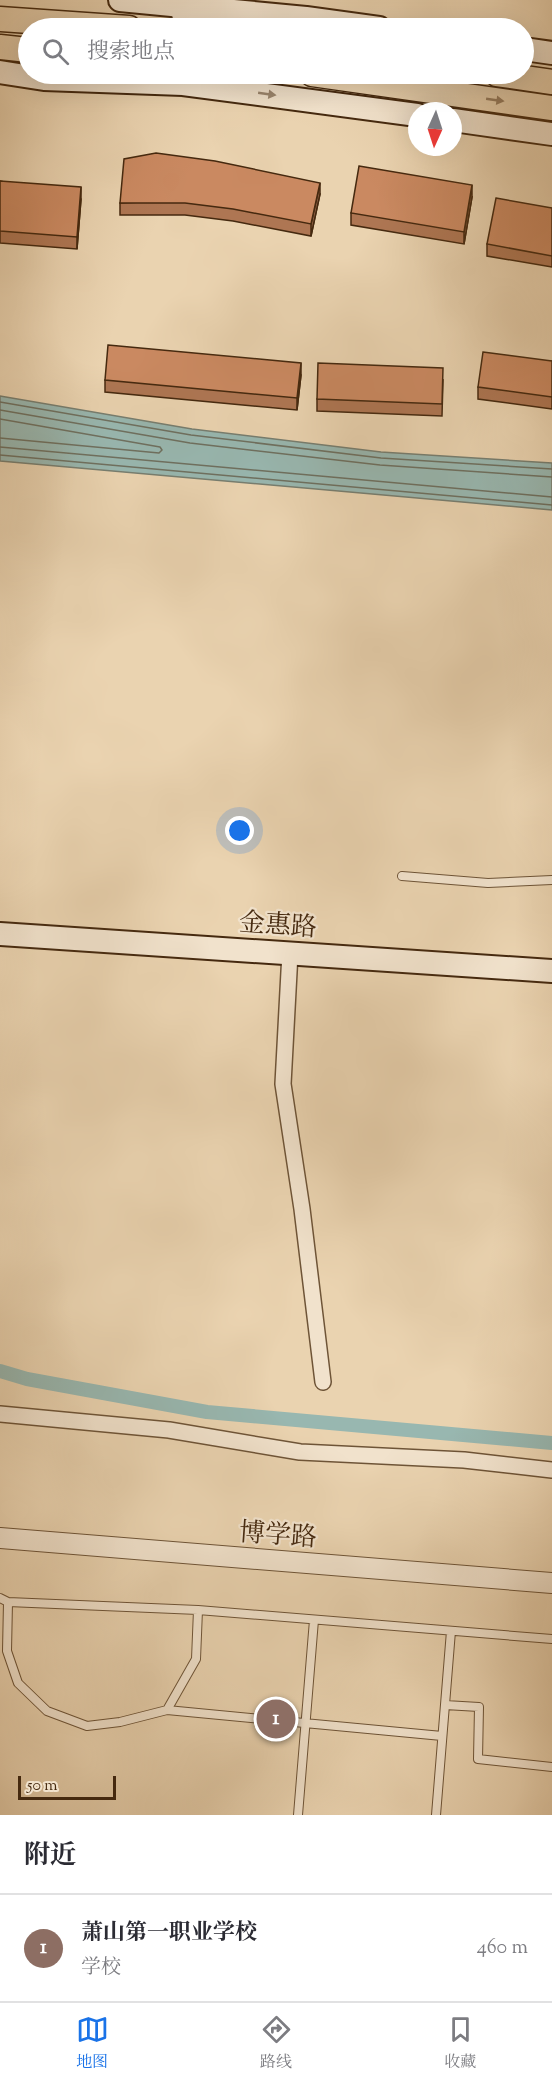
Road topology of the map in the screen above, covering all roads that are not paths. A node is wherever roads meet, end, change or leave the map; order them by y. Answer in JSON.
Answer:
{"nodes":[{"id":1,"x":120,"y":0,"type":"edge"},
{"id":2,"x":153,"y":3,"type":"junction"},
{"id":3,"x":194,"y":18,"type":"edge"},
{"id":4,"x":306,"y":18,"type":"edge"},
{"id":5,"x":0,"y":19,"type":"edge"},
{"id":6,"x":18,"y":20,"type":"edge"},
{"id":7,"x":0,"y":47,"type":"edge"},
{"id":8,"x":18,"y":49,"type":"edge"},
{"id":9,"x":534,"y":50,"type":"edge"},
{"id":10,"x":552,"y":53,"type":"edge"},
{"id":11,"x":0,"y":72,"type":"edge"},
{"id":12,"x":18,"y":75,"type":"edge"},
{"id":13,"x":534,"y":79,"type":"edge"},
{"id":14,"x":552,"y":82,"type":"edge"},
{"id":15,"x":183,"y":84,"type":"edge"},
{"id":16,"x":383,"y":84,"type":"edge"},
{"id":17,"x":552,"y":108,"type":"edge"},
{"id":18,"x":408,"y":114,"type":"edge"},
{"id":19,"x":462,"y":121,"type":"edge"},
{"id":20,"x":552,"y":134,"type":"edge"},
{"id":21,"x":402,"y":876,"type":"dead end"},
{"id":22,"x":552,"y":880,"type":"edge"},
{"id":23,"x":0,"y":934,"type":"edge"},
{"id":24,"x":290,"y":953,"type":"junction"},
{"id":25,"x":552,"y":971,"type":"edge"},
{"id":26,"x":323,"y":1383,"type":"dead end"},
{"id":27,"x":0,"y":1414,"type":"edge"},
{"id":28,"x":552,"y":1470,"type":"edge"},
{"id":29,"x":0,"y":1538,"type":"edge"},
{"id":30,"x":552,"y":1583,"type":"edge"},
{"id":31,"x":0,"y":1598,"type":"edge"},
{"id":32,"x":8,"y":1602,"type":"junction"},
{"id":33,"x":198,"y":1610,"type":"junction"},
{"id":34,"x":315,"y":1620,"type":"junction"},
{"id":35,"x":451,"y":1631,"type":"junction"},
{"id":36,"x":552,"y":1639,"type":"edge"},
{"id":37,"x":445,"y":1705,"type":"junction"},
{"id":38,"x":166,"y":1710,"type":"junction"},
{"id":39,"x":305,"y":1723,"type":"junction"},
{"id":40,"x":442,"y":1736,"type":"junction"},
{"id":41,"x":552,"y":1767,"type":"edge"},
{"id":42,"x":298,"y":1815,"type":"edge"},
{"id":43,"x":436,"y":1815,"type":"edge"}],
"edges":[{"from":1,"to":2,"type":"main road"},
{"from":2,"to":3,"type":"main road"},
{"from":2,"to":4,"type":"main road"},
{"from":5,"to":6,"type":"main road"},
{"from":7,"to":8,"type":"main road"},
{"from":9,"to":10,"type":"main road"},
{"from":11,"to":12,"type":"main road","one_way":true},
{"from":13,"to":14,"type":"main road"},
{"from":15,"to":18,"type":"main road","one_way":true},
{"from":16,"to":17,"type":"main road","one_way":true},
{"from":19,"to":20,"type":"main road"},
{"from":21,"to":22,"type":"lane"},
{"from":23,"to":24,"type":"main road","name":"金惠路"},
{"from":24,"to":25,"type":"main road","name":"金惠路"},
{"from":24,"to":26,"type":"street"},
{"from":27,"to":28,"type":"street"},
{"from":29,"to":30,"type":"street","name":"博学路"},
{"from":31,"to":32,"type":"lane"},
{"from":32,"to":33,"type":"lane"},
{"from":32,"to":38,"type":"lane"},
{"from":33,"to":34,"type":"lane"},
{"from":33,"to":38,"type":"lane"},
{"from":34,"to":35,"type":"lane"},
{"from":34,"to":39,"type":"lane"},
{"from":35,"to":36,"type":"lane"},
{"from":35,"to":37,"type":"lane"},
{"from":37,"to":40,"type":"lane"},
{"from":37,"to":41,"type":"lane"},
{"from":38,"to":39,"type":"lane"},
{"from":39,"to":40,"type":"lane"},
{"from":39,"to":42,"type":"lane"},
{"from":40,"to":43,"type":"lane"}]}
